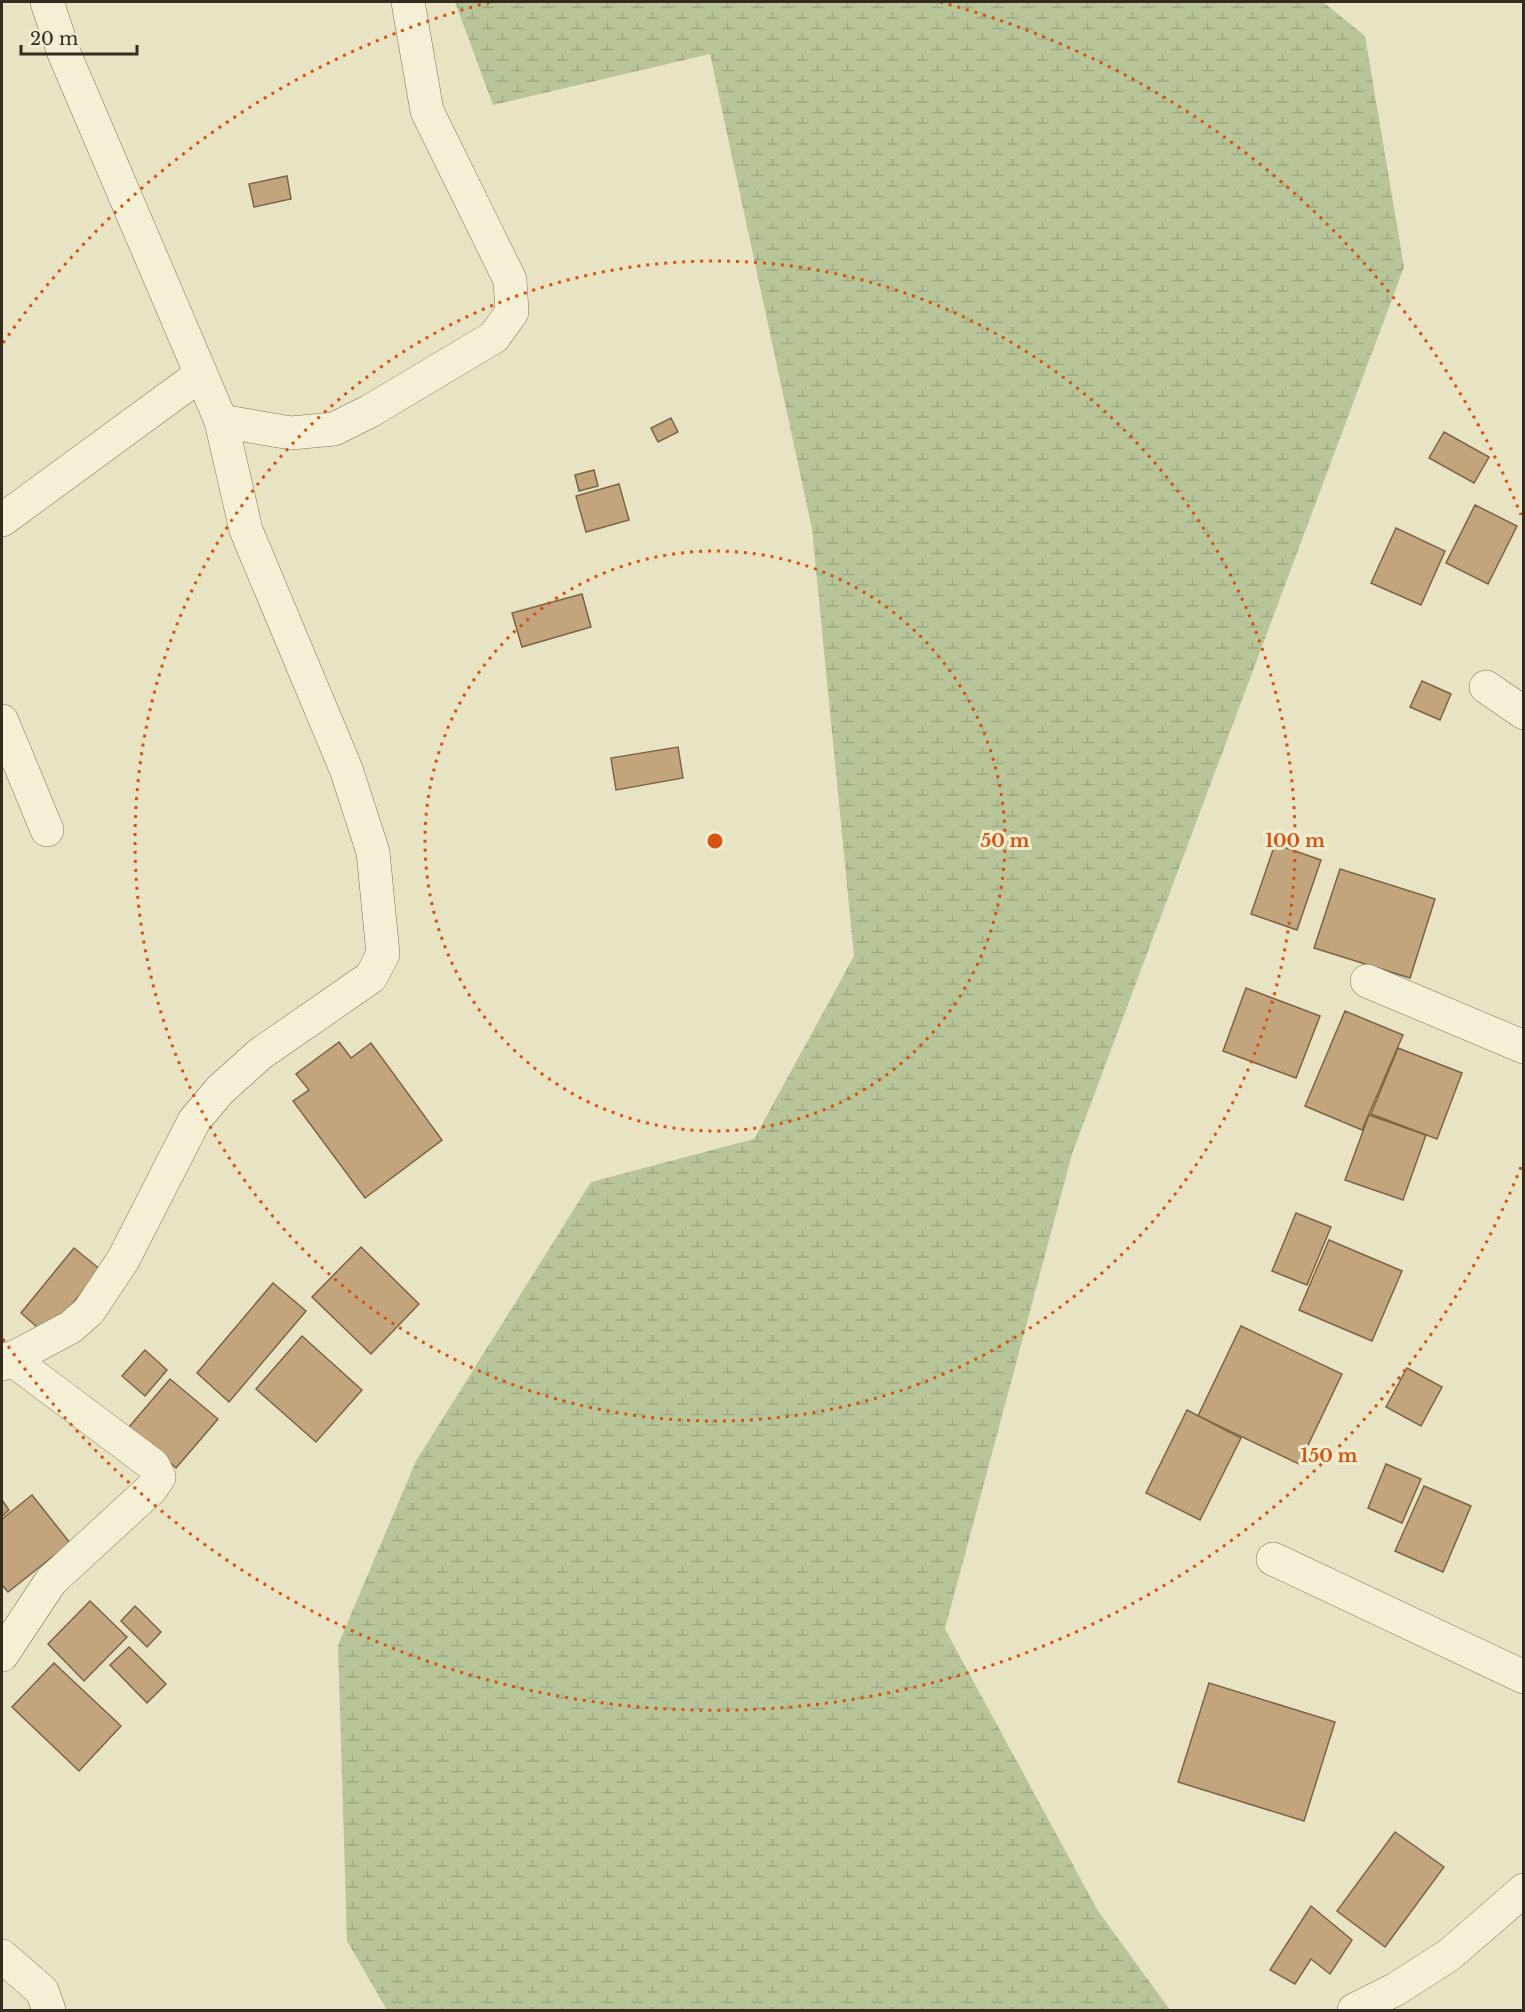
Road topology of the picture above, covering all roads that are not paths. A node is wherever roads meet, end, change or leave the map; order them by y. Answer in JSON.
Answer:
{"nodes":[{"id":1,"x":47,"y":2,"type":"edge"},
{"id":2,"x":408,"y":2,"type":"edge"},
{"id":3,"x":200,"y":375,"type":"junction"},
{"id":4,"x":221,"y":422,"type":"junction"},
{"id":5,"x":2,"y":520,"type":"edge"},
{"id":6,"x":1486,"y":687,"type":"dead end"},
{"id":7,"x":1524,"y":713,"type":"edge"},
{"id":8,"x":2,"y":722,"type":"edge"},
{"id":9,"x":47,"y":830,"type":"dead end"},
{"id":10,"x":1367,"y":981,"type":"dead end"},
{"id":11,"x":1524,"y":1047,"type":"edge"},
{"id":12,"x":6,"y":1361,"type":"edge"},
{"id":13,"x":1273,"y":1559,"type":"dead end"},
{"id":14,"x":2,"y":1655,"type":"edge"},
{"id":15,"x":1524,"y":1677,"type":"edge"},
{"id":16,"x":1524,"y":1890,"type":"edge"},
{"id":17,"x":2,"y":1956,"type":"edge"},
{"id":18,"x":1403,"y":2000,"type":"edge"},
{"id":19,"x":49,"y":2010,"type":"edge"},
{"id":20,"x":1354,"y":2010,"type":"edge"}],
"edges":[{"from":1,"to":3,"type":"street"},
{"from":2,"to":4,"type":"street"},
{"from":3,"to":4,"type":"street"},
{"from":3,"to":5,"type":"street"},
{"from":4,"to":12,"type":"street"},
{"from":6,"to":7,"type":"street"},
{"from":8,"to":9,"type":"street"},
{"from":10,"to":11,"type":"street"},
{"from":12,"to":14,"type":"street"},
{"from":13,"to":15,"type":"street"},
{"from":16,"to":18,"type":"street"},
{"from":17,"to":19,"type":"street"},
{"from":18,"to":20,"type":"street"}]}
